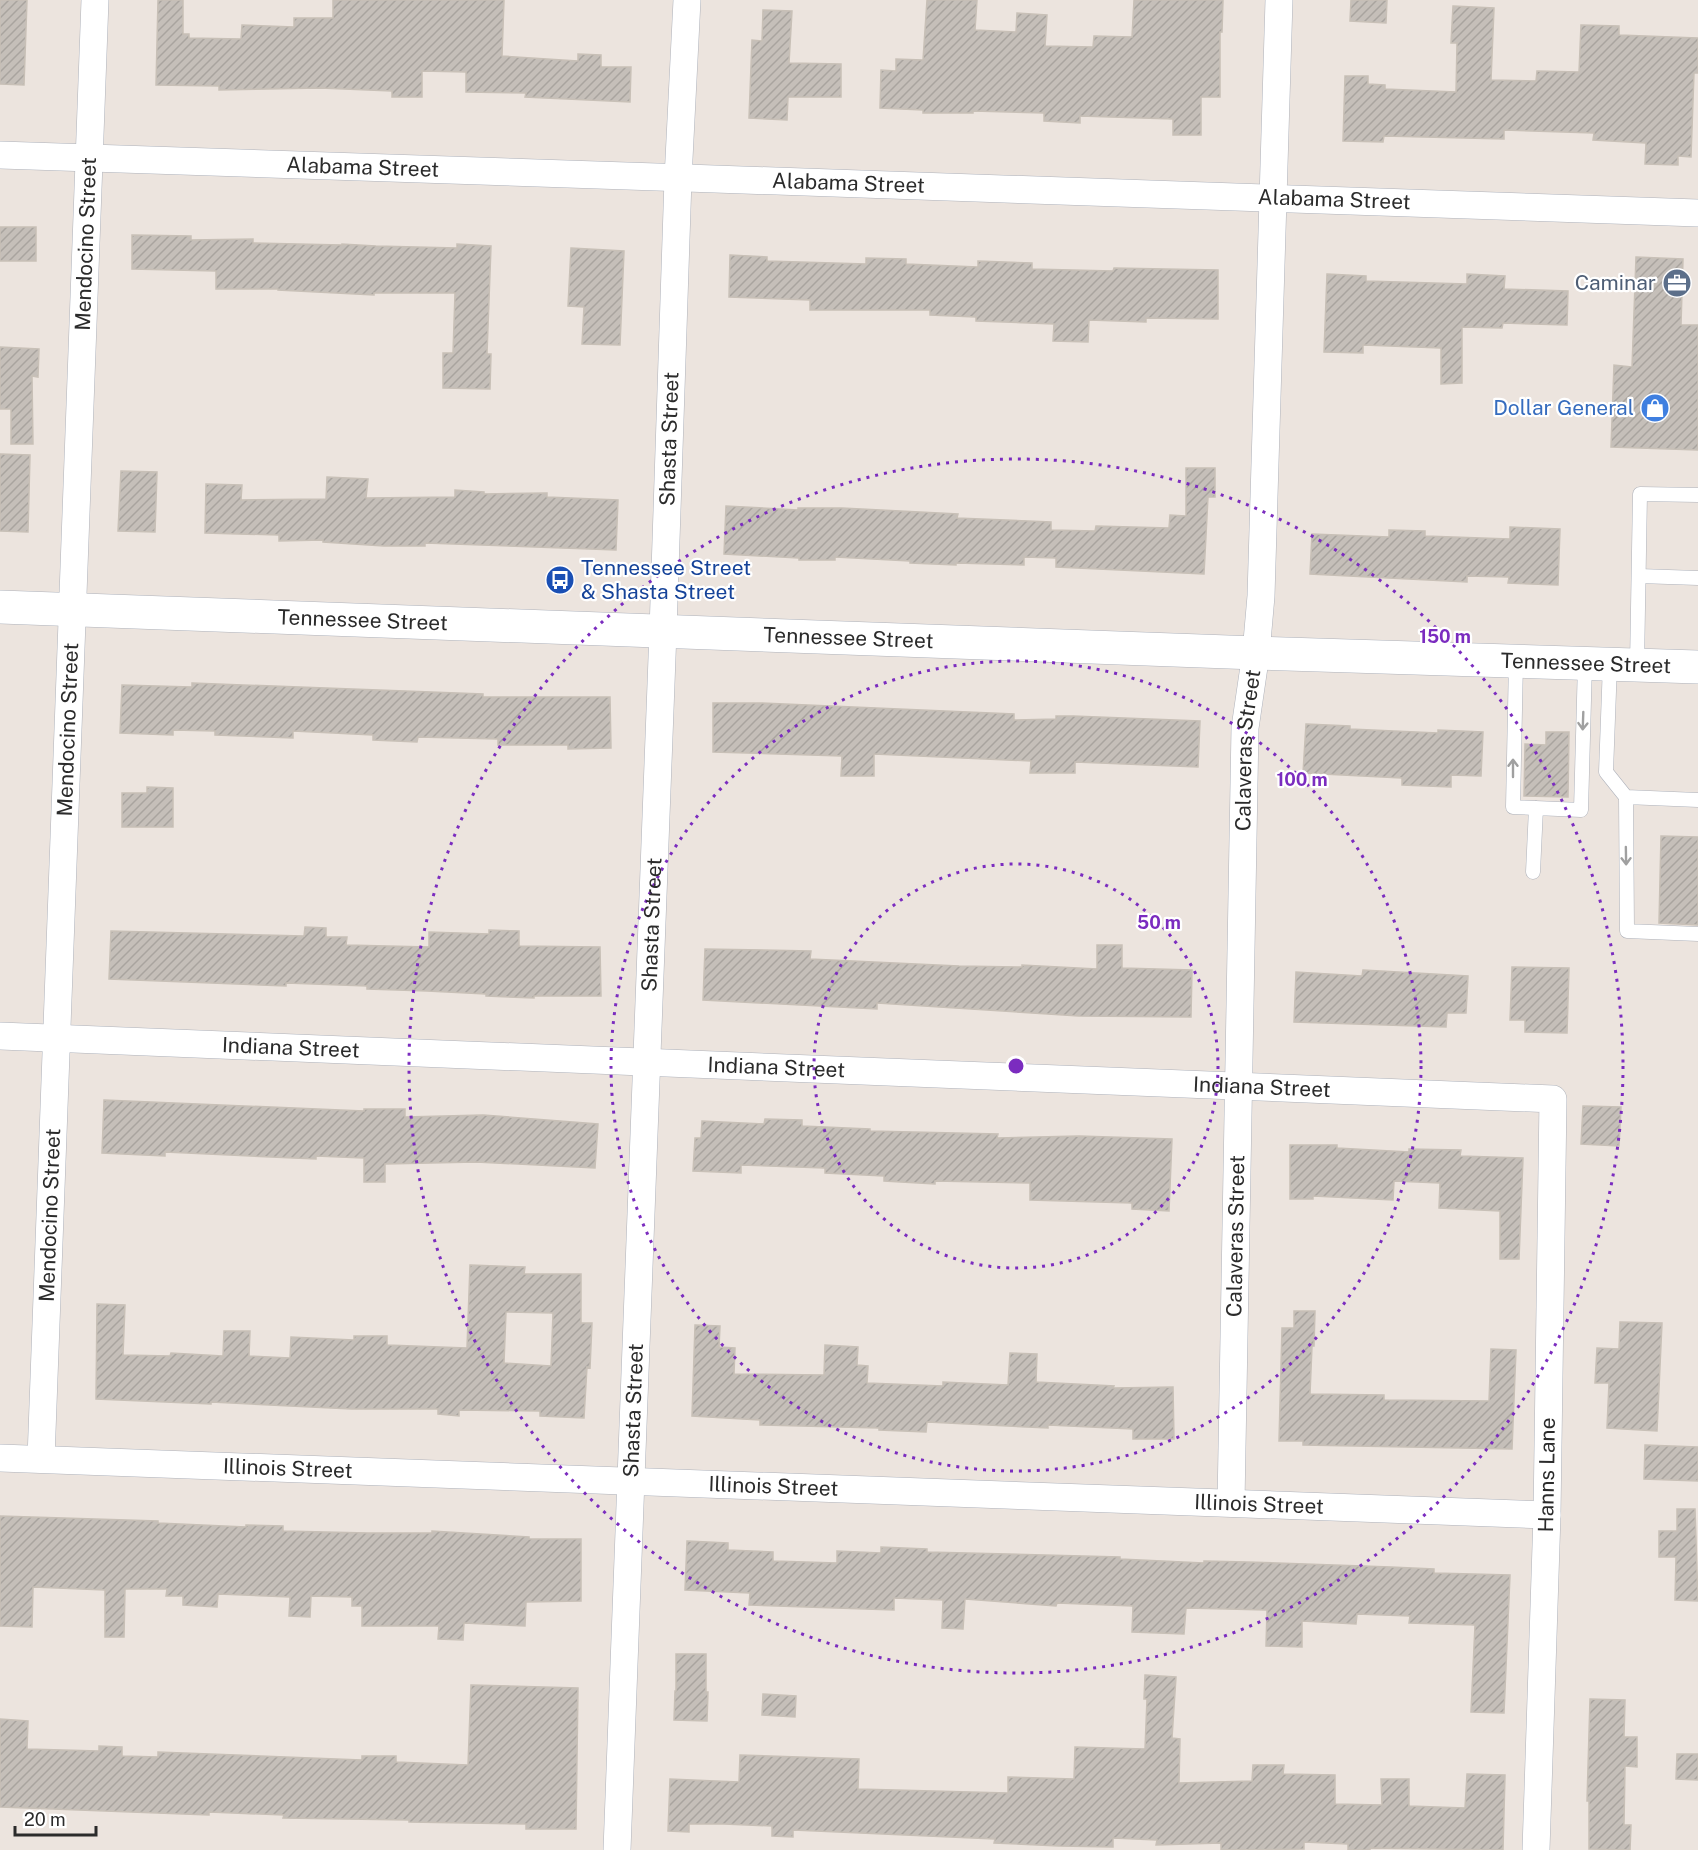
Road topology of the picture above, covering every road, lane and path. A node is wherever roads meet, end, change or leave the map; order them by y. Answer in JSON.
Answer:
{"nodes":[{"id":1,"x":94,"y":0,"type":"edge"},
{"id":2,"x":687,"y":0,"type":"edge"},
{"id":3,"x":1279,"y":0,"type":"edge"},
{"id":4,"x":0,"y":154,"type":"edge"},
{"id":5,"x":89,"y":158,"type":"junction"},
{"id":6,"x":678,"y":179,"type":"junction"},
{"id":7,"x":1273,"y":196,"type":"junction"},
{"id":8,"x":1698,"y":213,"type":"edge"},
{"id":9,"x":1698,"y":495,"type":"edge"},
{"id":10,"x":1638,"y":576,"type":"junction"},
{"id":11,"x":1698,"y":578,"type":"edge"},
{"id":12,"x":0,"y":607,"type":"edge"},
{"id":13,"x":72,"y":610,"type":"junction"},
{"id":14,"x":663,"y":632,"type":"junction"},
{"id":15,"x":1256,"y":653,"type":"junction"},
{"id":16,"x":1516,"y":660,"type":"junction"},
{"id":17,"x":1611,"y":664,"type":"junction"},
{"id":18,"x":1698,"y":667,"type":"edge"},
{"id":19,"x":1626,"y":797,"type":"junction"},
{"id":20,"x":1698,"y":800,"type":"edge"},
{"id":21,"x":1536,"y":808,"type":"junction"},
{"id":22,"x":1533,"y":872,"type":"dead end"},
{"id":23,"x":1698,"y":933,"type":"edge"},
{"id":24,"x":0,"y":1035,"type":"edge"},
{"id":25,"x":56,"y":1038,"type":"junction"},
{"id":26,"x":647,"y":1062,"type":"junction"},
{"id":27,"x":1239,"y":1087,"type":"junction"},
{"id":28,"x":1553,"y":1100,"type":"joint"},
{"id":29,"x":0,"y":1458,"type":"edge"},
{"id":30,"x":41,"y":1459,"type":"junction"},
{"id":31,"x":631,"y":1481,"type":"junction"},
{"id":32,"x":1231,"y":1503,"type":"junction"},
{"id":33,"x":1547,"y":1515,"type":"junction"},
{"id":34,"x":617,"y":1850,"type":"edge"},
{"id":35,"x":1536,"y":1850,"type":"edge"}],
"edges":[{"from":1,"to":5,"type":"street","name":"Mendocino Street"},
{"from":2,"to":6,"type":"street","name":"Shasta Street"},
{"from":3,"to":7,"type":"street","name":"Calaveras Street"},
{"from":4,"to":5,"type":"street","name":"Alabama Street"},
{"from":5,"to":6,"type":"street","name":"Alabama Street"},
{"from":5,"to":13,"type":"street","name":"Mendocino Street"},
{"from":6,"to":7,"type":"street","name":"Alabama Street"},
{"from":6,"to":14,"type":"street","name":"Shasta Street"},
{"from":7,"to":8,"type":"street","name":"Alabama Street"},
{"from":7,"to":15,"type":"street","name":"Calaveras Street"},
{"from":9,"to":10,"type":"lane"},
{"from":10,"to":11,"type":"lane"},
{"from":10,"to":17,"type":"lane"},
{"from":12,"to":13,"type":"main road","name":"Tennessee Street"},
{"from":13,"to":14,"type":"main road","name":"Tennessee Street"},
{"from":13,"to":25,"type":"street","name":"Mendocino Street"},
{"from":14,"to":15,"type":"main road","name":"Tennessee Street"},
{"from":14,"to":26,"type":"street","name":"Shasta Street"},
{"from":15,"to":16,"type":"main road","name":"Tennessee Street"},
{"from":15,"to":27,"type":"street","name":"Calaveras Street"},
{"from":16,"to":17,"type":"main road","name":"Tennessee Street"},
{"from":21,"to":16,"type":"lane","one_way":true},
{"from":17,"to":18,"type":"main road","name":"Tennessee Street"},
{"from":17,"to":19,"type":"lane"},
{"from":17,"to":21,"type":"lane","one_way":true},
{"from":19,"to":20,"type":"lane"},
{"from":19,"to":23,"type":"lane","one_way":true},
{"from":21,"to":22,"type":"lane"},
{"from":24,"to":25,"type":"street","name":"Indiana Street"},
{"from":25,"to":26,"type":"street","name":"Indiana Street"},
{"from":25,"to":30,"type":"street","name":"Mendocino Street"},
{"from":26,"to":27,"type":"street","name":"Indiana Street"},
{"from":26,"to":31,"type":"street","name":"Shasta Street"},
{"from":27,"to":28,"type":"street","name":"Indiana Street"},
{"from":27,"to":32,"type":"street","name":"Calaveras Street"},
{"from":28,"to":33,"type":"street","name":"Hanns Lane"},
{"from":29,"to":30,"type":"street","name":"Illinois Street"},
{"from":30,"to":31,"type":"street","name":"Illinois Street"},
{"from":31,"to":32,"type":"street","name":"Illinois Street"},
{"from":31,"to":34,"type":"street","name":"Shasta Street"},
{"from":32,"to":33,"type":"street","name":"Illinois Street"},
{"from":33,"to":35,"type":"street","name":"Hanns Lane"}]}
